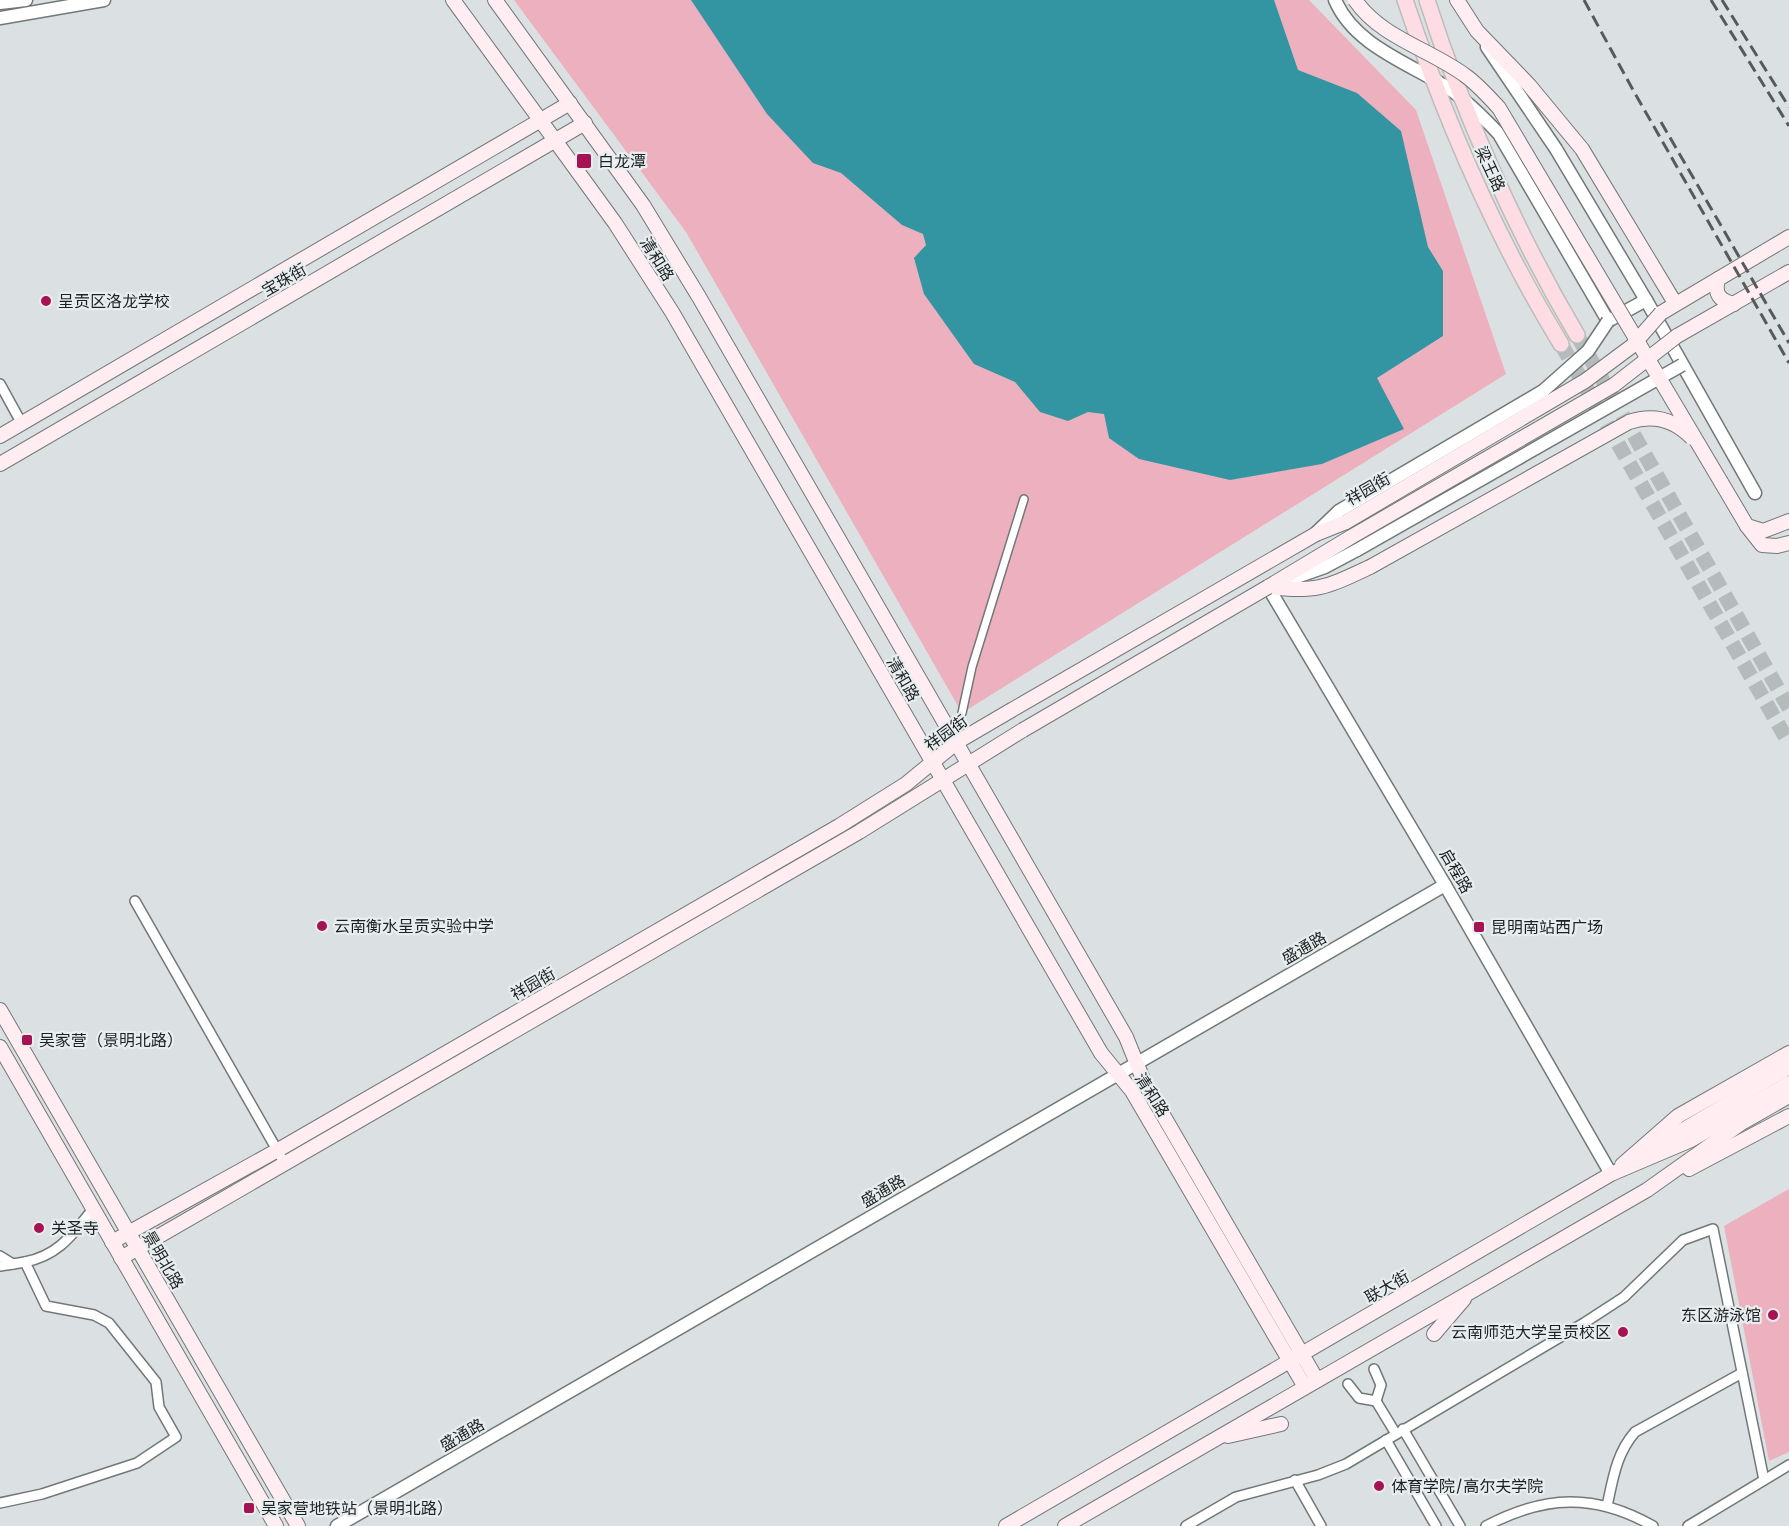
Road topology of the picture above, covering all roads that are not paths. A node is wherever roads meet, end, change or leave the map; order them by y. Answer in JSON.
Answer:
{"nodes":[{"id":1,"x":26,"y":0,"type":"edge"},
{"id":2,"x":104,"y":0,"type":"edge"},
{"id":3,"x":453,"y":0,"type":"edge"},
{"id":4,"x":495,"y":0,"type":"edge"},
{"id":5,"x":1335,"y":0,"type":"edge"},
{"id":6,"x":1355,"y":0,"type":"edge"},
{"id":7,"x":1405,"y":0,"type":"edge"},
{"id":8,"x":1427,"y":0,"type":"edge"},
{"id":9,"x":1457,"y":0,"type":"edge"},
{"id":10,"x":0,"y":3,"type":"edge"},
{"id":11,"x":0,"y":18,"type":"edge"},
{"id":12,"x":1477,"y":32,"type":"junction"},
{"id":13,"x":570,"y":103,"type":"junction"},
{"id":14,"x":543,"y":121,"type":"junction"},
{"id":15,"x":585,"y":123,"type":"junction"},
{"id":16,"x":557,"y":141,"type":"junction"},
{"id":17,"x":1789,"y":237,"type":"edge"},
{"id":18,"x":1789,"y":272,"type":"edge"},
{"id":19,"x":1718,"y":279,"type":"junction"},
{"id":20,"x":1646,"y":300,"type":"junction"},
{"id":21,"x":1675,"y":303,"type":"junction"},
{"id":22,"x":1734,"y":304,"type":"junction"},
{"id":23,"x":1608,"y":321,"type":"junction"},
{"id":24,"x":1577,"y":335,"type":"tunnel mouth"},
{"id":25,"x":1561,"y":344,"type":"tunnel mouth"},
{"id":26,"x":1682,"y":365,"type":"junction"},
{"id":27,"x":0,"y":384,"type":"edge"},
{"id":28,"x":22,"y":424,"type":"junction"},
{"id":29,"x":0,"y":436,"type":"edge"},
{"id":30,"x":1702,"y":449,"type":"junction"},
{"id":31,"x":0,"y":464,"type":"edge"},
{"id":32,"x":1755,"y":493,"type":"dead end"},
{"id":33,"x":1024,"y":499,"type":"dead end"},
{"id":34,"x":1789,"y":521,"type":"edge"},
{"id":35,"x":1747,"y":526,"type":"junction"},
{"id":36,"x":1316,"y":534,"type":"junction"},
{"id":37,"x":1789,"y":543,"type":"edge"},
{"id":38,"x":1268,"y":587,"type":"junction"},
{"id":39,"x":962,"y":713,"type":"dead end"},
{"id":40,"x":957,"y":742,"type":"junction"},
{"id":41,"x":969,"y":762,"type":"junction"},
{"id":42,"x":933,"y":763,"type":"junction"},
{"id":43,"x":943,"y":780,"type":"junction"},
{"id":44,"x":1445,"y":885,"type":"junction"},
{"id":45,"x":135,"y":901,"type":"dead end"},
{"id":46,"x":0,"y":1010,"type":"edge"},
{"id":47,"x":0,"y":1047,"type":"edge"},
{"id":48,"x":1789,"y":1053,"type":"edge"},
{"id":49,"x":1137,"y":1064,"type":"junction"},
{"id":50,"x":1789,"y":1067,"type":"edge"},
{"id":51,"x":1118,"y":1074,"type":"junction"},
{"id":52,"x":1789,"y":1083,"type":"edge"},
{"id":53,"x":1789,"y":1096,"type":"edge"},
{"id":54,"x":1789,"y":1116,"type":"edge"},
{"id":55,"x":277,"y":1151,"type":"junction"},
{"id":56,"x":285,"y":1164,"type":"junction"},
{"id":57,"x":1611,"y":1174,"type":"junction"},
{"id":58,"x":1647,"y":1190,"type":"junction"},
{"id":59,"x":93,"y":1209,"type":"junction"},
{"id":60,"x":129,"y":1233,"type":"junction"},
{"id":61,"x":112,"y":1242,"type":"junction"},
{"id":62,"x":137,"y":1248,"type":"junction"},
{"id":63,"x":0,"y":1256,"type":"edge"},
{"id":64,"x":121,"y":1258,"type":"junction"},
{"id":65,"x":25,"y":1262,"type":"junction"},
{"id":66,"x":13,"y":1264,"type":"junction"},
{"id":67,"x":0,"y":1266,"type":"edge"},
{"id":68,"x":1470,"y":1292,"type":"junction"},
{"id":69,"x":1434,"y":1334,"type":"dead end"},
{"id":70,"x":1296,"y":1359,"type":"junction"},
{"id":71,"x":1374,"y":1369,"type":"dead end"},
{"id":72,"x":1743,"y":1373,"type":"junction"},
{"id":73,"x":1311,"y":1384,"type":"junction"},
{"id":74,"x":1348,"y":1384,"type":"dead end"},
{"id":75,"x":1376,"y":1401,"type":"junction"},
{"id":76,"x":1281,"y":1424,"type":"dead end"},
{"id":77,"x":1400,"y":1431,"type":"junction"},
{"id":78,"x":1214,"y":1439,"type":"junction"},
{"id":79,"x":1386,"y":1440,"type":"junction"},
{"id":80,"x":1789,"y":1466,"type":"edge"},
{"id":81,"x":1294,"y":1480,"type":"junction"},
{"id":82,"x":1764,"y":1480,"type":"junction"},
{"id":83,"x":0,"y":1503,"type":"edge"},
{"id":84,"x":1607,"y":1506,"type":"junction"},
{"id":85,"x":276,"y":1526,"type":"edge"},
{"id":86,"x":298,"y":1526,"type":"edge"},
{"id":87,"x":337,"y":1526,"type":"edge"},
{"id":88,"x":1006,"y":1526,"type":"edge"},
{"id":89,"x":1065,"y":1526,"type":"edge"},
{"id":90,"x":1186,"y":1526,"type":"edge"},
{"id":91,"x":1321,"y":1526,"type":"edge"},
{"id":92,"x":1436,"y":1526,"type":"edge"},
{"id":93,"x":1460,"y":1526,"type":"edge"},
{"id":94,"x":1486,"y":1526,"type":"edge"},
{"id":95,"x":1653,"y":1526,"type":"edge"},
{"id":96,"x":1688,"y":1526,"type":"edge"}],
"edges":[{"from":1,"to":10,"type":"street"},
{"from":2,"to":11,"type":"street"},
{"from":3,"to":14,"type":"main road","name":"清和路"},
{"from":4,"to":13,"type":"main road","name":"清和路"},
{"from":5,"to":23,"type":"street"},
{"from":6,"to":30,"type":"main road","bridge":true},
{"from":7,"to":25,"type":"main road","name":"梁王路"},
{"from":8,"to":24,"type":"main road","name":"梁王路"},
{"from":9,"to":12,"type":"main road"},
{"from":12,"to":20,"type":"street"},
{"from":12,"to":21,"type":"main road"},
{"from":13,"to":14,"type":"main road","name":"宝珠街"},
{"from":13,"to":15,"type":"main road","name":"清和路"},
{"from":14,"to":16,"type":"main road","name":"清和路"},
{"from":14,"to":28,"type":"main road","name":"宝珠街"},
{"from":15,"to":16,"type":"main road","name":"宝珠街"},
{"from":15,"to":40,"type":"main road","name":"清和路"},
{"from":16,"to":31,"type":"main road","name":"宝珠街"},
{"from":16,"to":42,"type":"main road","name":"清和路"},
{"from":17,"to":19,"type":"main road","name":"祥园街"},
{"from":18,"to":22,"type":"main road","name":"祥园街"},
{"from":19,"to":21,"type":"main road","name":"祥园街"},
{"from":19,"to":22,"type":"main road"},
{"from":20,"to":23,"type":"street"},
{"from":20,"to":26,"type":"street","bridge":true},
{"from":21,"to":36,"type":"main road","name":"祥园街","bridge":true},
{"from":22,"to":38,"type":"main road","name":"祥园街","bridge":true},
{"from":23,"to":36,"type":"street","bridge":true},
{"from":26,"to":32,"type":"street"},
{"from":26,"to":38,"type":"street","bridge":true},
{"from":27,"to":28,"type":"street"},
{"from":28,"to":29,"type":"main road","name":"宝珠街"},
{"from":30,"to":35,"type":"main road","bridge":true},
{"from":30,"to":38,"type":"main road","bridge":true},
{"from":33,"to":39,"type":"street"},
{"from":34,"to":35,"type":"main road"},
{"from":35,"to":37,"type":"main road"},
{"from":36,"to":40,"type":"main road","name":"祥园街","bridge":true},
{"from":38,"to":41,"type":"main road","name":"祥园街","bridge":true},
{"from":38,"to":44,"type":"street","name":"启程路"},
{"from":40,"to":41,"type":"main road","name":"清和路"},
{"from":40,"to":42,"type":"main road","name":"祥园街"},
{"from":41,"to":43,"type":"main road","name":"祥园街"},
{"from":41,"to":49,"type":"main road","name":"清和路"},
{"from":42,"to":43,"type":"main road","name":"清和路"},
{"from":42,"to":55,"type":"main road","name":"祥园街"},
{"from":43,"to":51,"type":"main road","name":"清和路"},
{"from":43,"to":56,"type":"main road","name":"祥园街"},
{"from":44,"to":49,"type":"street","name":"盛通路"},
{"from":44,"to":57,"type":"street","name":"启程路"},
{"from":45,"to":55,"type":"street"},
{"from":46,"to":60,"type":"main road","name":"景明北路"},
{"from":47,"to":59,"type":"main road"},
{"from":48,"to":57,"type":"main road"},
{"from":49,"to":51,"type":"street","name":"盛通路"},
{"from":49,"to":70,"type":"main road","name":"清和路"},
{"from":50,"to":57,"type":"main road"},
{"from":51,"to":70,"type":"main road","name":"清和路"},
{"from":51,"to":87,"type":"street","name":"盛通路"},
{"from":52,"to":57,"type":"main road","name":"联大街"},
{"from":53,"to":58,"type":"main road"},
{"from":54,"to":58,"type":"main road"},
{"from":55,"to":56,"type":"street"},
{"from":55,"to":60,"type":"main road","name":"祥园街"},
{"from":56,"to":62,"type":"main road","name":"祥园街"},
{"from":57,"to":70,"type":"main road","name":"联大街"},
{"from":58,"to":68,"type":"main road"},
{"from":59,"to":61,"type":"main road"},
{"from":59,"to":65,"type":"street"},
{"from":60,"to":61,"type":"main road","name":"祥园街"},
{"from":60,"to":62,"type":"main road","name":"景明北路"},
{"from":61,"to":64,"type":"main road"},
{"from":62,"to":64,"type":"main road","name":"祥园街"},
{"from":62,"to":86,"type":"main road","name":"景明北路"},
{"from":63,"to":66,"type":"street"},
{"from":64,"to":85,"type":"main road"},
{"from":65,"to":66,"type":"street"},
{"from":65,"to":83,"type":"street"},
{"from":66,"to":67,"type":"street"},
{"from":68,"to":69,"type":"main road"},
{"from":68,"to":73,"type":"main road"},
{"from":70,"to":73,"type":"main road","name":"清和路"},
{"from":70,"to":88,"type":"main road","name":"联大街"},
{"from":71,"to":75,"type":"street"},
{"from":72,"to":77,"type":"street"},
{"from":72,"to":82,"type":"street"},
{"from":72,"to":84,"type":"street"},
{"from":73,"to":78,"type":"main road"},
{"from":74,"to":75,"type":"street"},
{"from":75,"to":77,"type":"street"},
{"from":76,"to":78,"type":"main road"},
{"from":77,"to":79,"type":"street"},
{"from":77,"to":93,"type":"street"},
{"from":78,"to":89,"type":"main road"},
{"from":79,"to":81,"type":"street"},
{"from":79,"to":92,"type":"street"},
{"from":80,"to":82,"type":"street"},
{"from":81,"to":90,"type":"street"},
{"from":81,"to":91,"type":"street"},
{"from":82,"to":96,"type":"street"},
{"from":84,"to":94,"type":"street"},
{"from":84,"to":95,"type":"street"}]}
